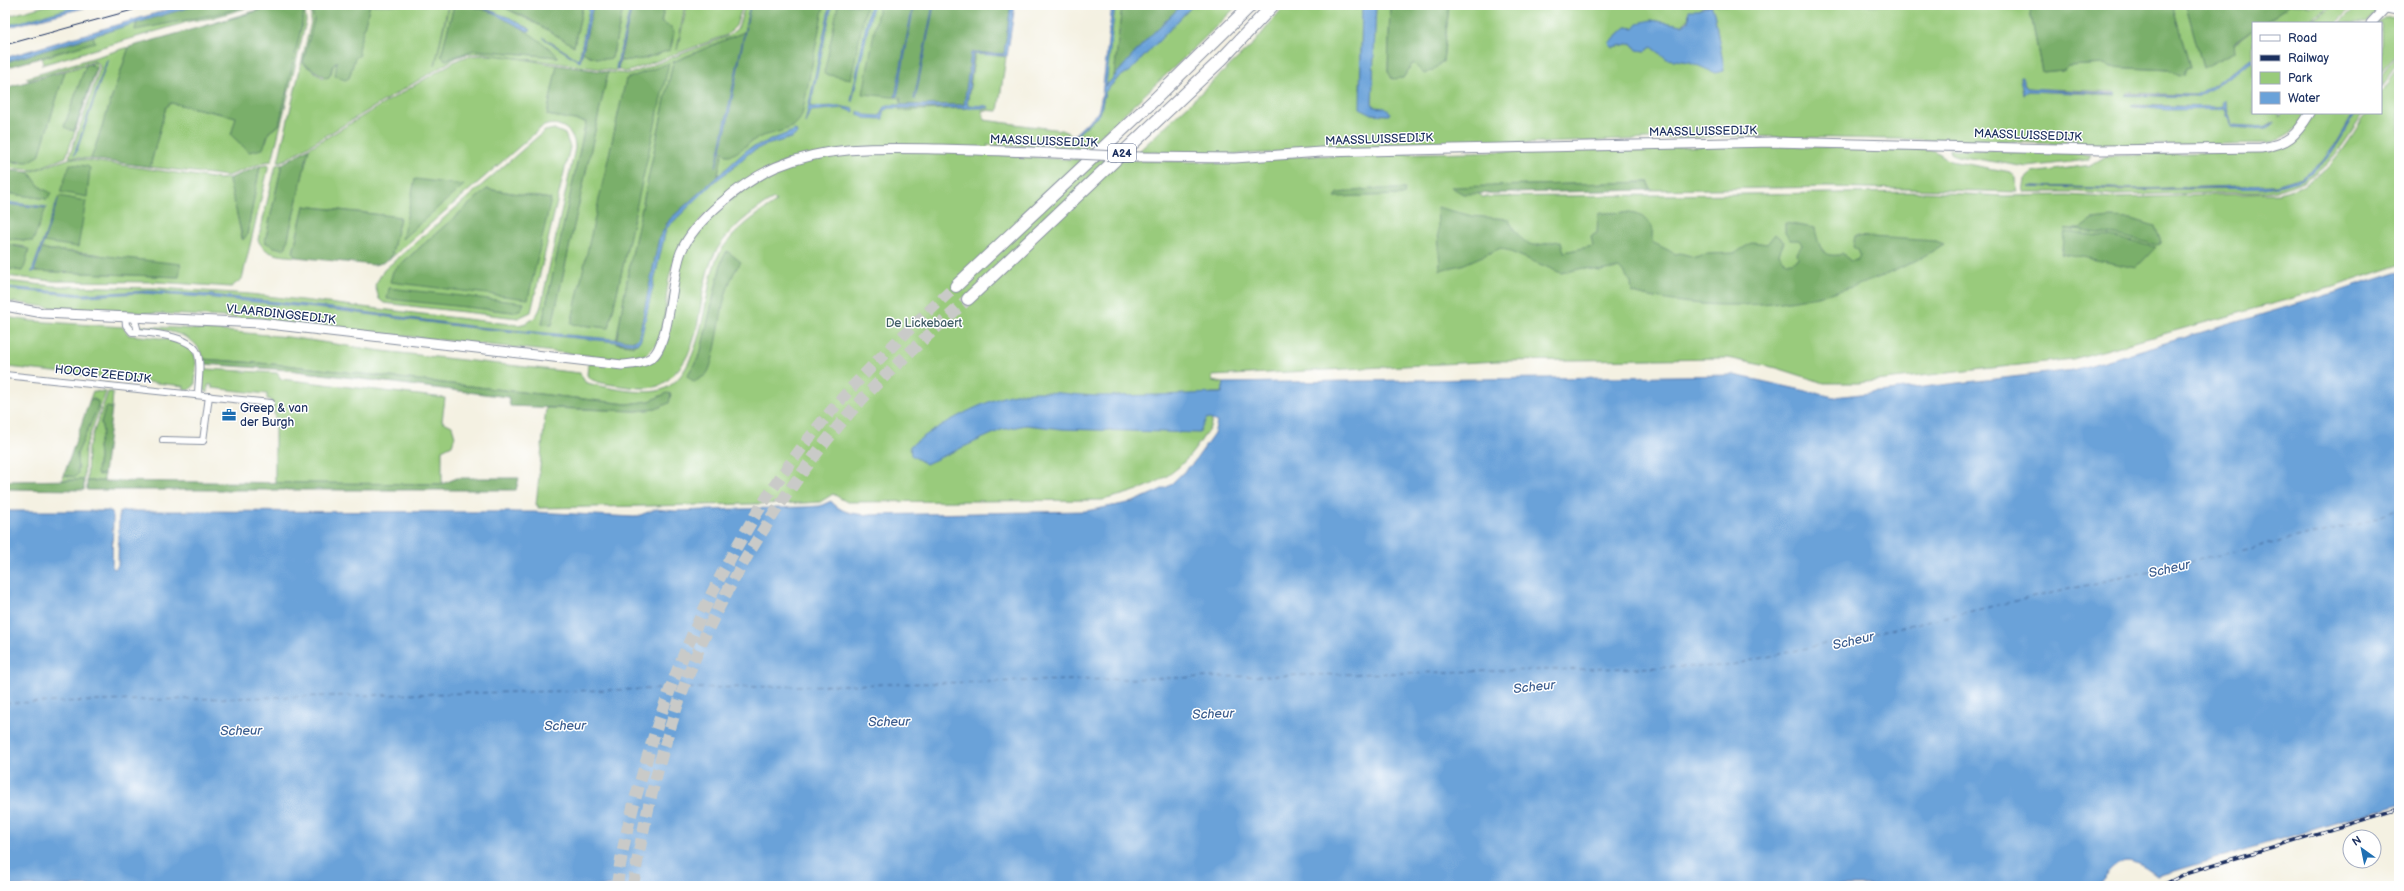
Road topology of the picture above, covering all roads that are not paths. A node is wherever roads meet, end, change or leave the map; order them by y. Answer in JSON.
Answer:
{"nodes":[{"id":1,"x":1251,"y":5,"type":"edge"},
{"id":2,"x":1273,"y":5,"type":"edge"},
{"id":3,"x":2386,"y":7,"type":"edge"},
{"id":4,"x":2399,"y":12,"type":"edge"},
{"id":5,"x":2372,"y":22,"type":"edge"},
{"id":6,"x":2309,"y":114,"type":"edge"},
{"id":7,"x":956,"y":286,"type":"tunnel mouth"},
{"id":8,"x":968,"y":299,"type":"tunnel mouth"},
{"id":9,"x":5,"y":306,"type":"edge"},
{"id":10,"x":129,"y":316,"type":"junction"},
{"id":11,"x":554,"y":356,"type":"joint"},
{"id":12,"x":5,"y":375,"type":"edge"},
{"id":13,"x":198,"y":395,"type":"junction"},
{"id":14,"x":208,"y":396,"type":"junction"},
{"id":15,"x":271,"y":403,"type":"dead end"},
{"id":16,"x":163,"y":440,"type":"dead end"}],
"edges":[{"from":1,"to":7,"type":"highway","number":"A24"},
{"from":2,"to":8,"type":"highway","number":"A24"},
{"from":3,"to":4,"type":"street"},
{"from":3,"to":5,"type":"street"},
{"from":6,"to":11,"type":"street","name":"MAASSLUISSEDIJK","bridge":true},
{"from":9,"to":10,"type":"street","name":"VLAARDINGSEDIJK"},
{"from":10,"to":11,"type":"street","name":"VLAARDINGSEDIJK"},
{"from":10,"to":13,"type":"street"},
{"from":12,"to":13,"type":"street","name":"HOOGE ZEEDIJK"},
{"from":13,"to":14,"type":"street","name":"HOOGE ZEEDIJK"},
{"from":14,"to":15,"type":"street","name":"HOOGE ZEEDIJK"},
{"from":14,"to":16,"type":"street"}]}
